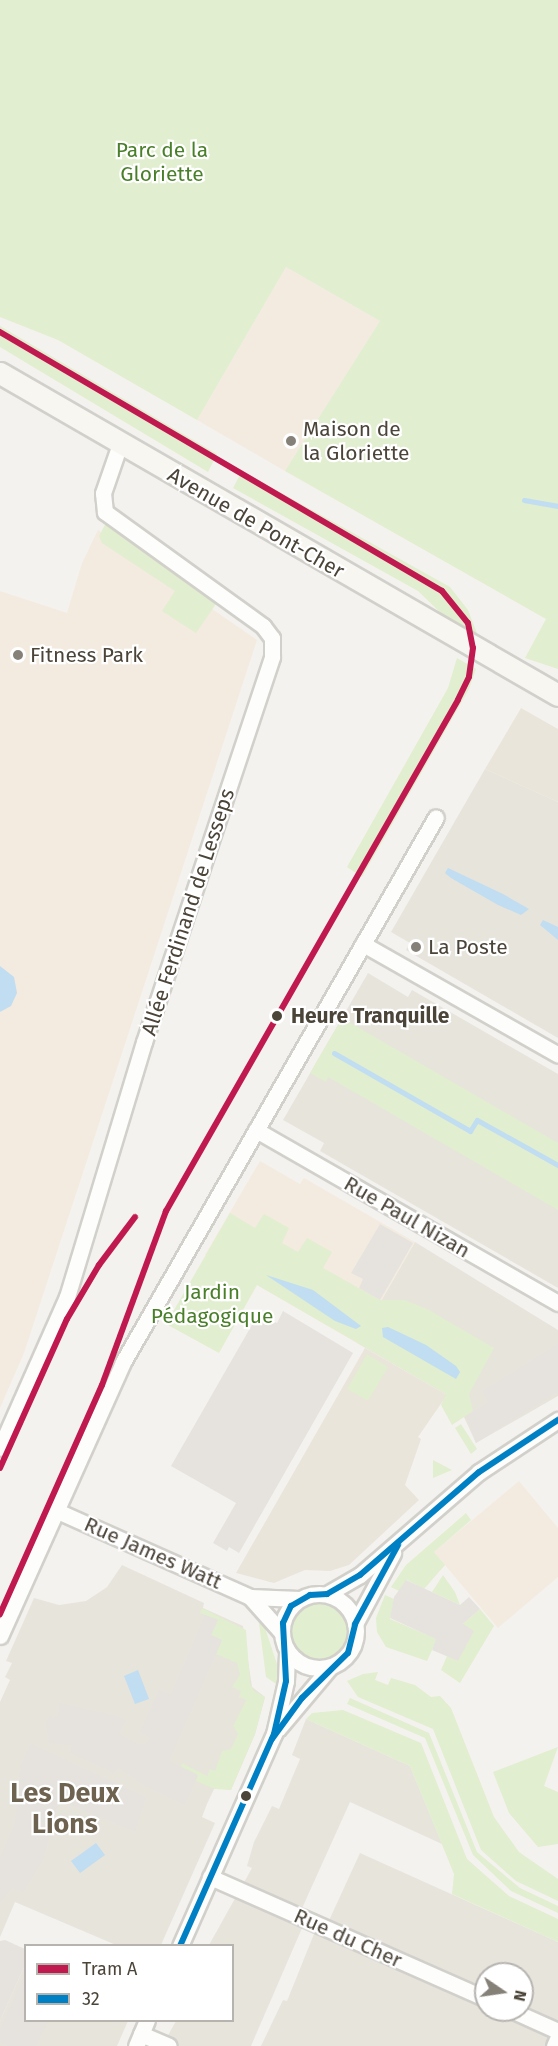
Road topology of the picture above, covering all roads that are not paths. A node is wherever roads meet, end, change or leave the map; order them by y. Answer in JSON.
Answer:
{"nodes":[{"id":1,"x":0,"y":373,"type":"edge"},
{"id":2,"x":120,"y":444,"type":"junction"},
{"id":3,"x":512,"y":670,"type":"junction"},
{"id":4,"x":558,"y":678,"type":"edge"},
{"id":5,"x":558,"y":695,"type":"edge"},
{"id":6,"x":436,"y":817,"type":"dead end"},
{"id":7,"x":363,"y":944,"type":"junction"},
{"id":8,"x":558,"y":1055,"type":"edge"},
{"id":9,"x":256,"y":1130,"type":"junction"},
{"id":10,"x":558,"y":1303,"type":"edge"},
{"id":11,"x":558,"y":1420,"type":"edge"},
{"id":12,"x":0,"y":1448,"type":"edge"},
{"id":13,"x":55,"y":1510,"type":"junction"},
{"id":14,"x":399,"y":1543,"type":"junction"},
{"id":15,"x":327,"y":1594,"type":"junction"},
{"id":16,"x":250,"y":1597,"type":"junction"},
{"id":17,"x":299,"y":1599,"type":"junction"},
{"id":18,"x":355,"y":1624,"type":"junction"},
{"id":19,"x":282,"y":1632,"type":"junction"},
{"id":20,"x":0,"y":1636,"type":"edge"},
{"id":21,"x":288,"y":1650,"type":"junction"},
{"id":22,"x":331,"y":1666,"type":"junction"},
{"id":23,"x":274,"y":1734,"type":"junction"},
{"id":24,"x":210,"y":1877,"type":"junction"},
{"id":25,"x":181,"y":1944,"type":"edge"},
{"id":26,"x":474,"y":1994,"type":"edge"},
{"id":27,"x":534,"y":2020,"type":"edge"},
{"id":28,"x":558,"y":2031,"type":"edge"},
{"id":29,"x":141,"y":2033,"type":"edge"},
{"id":30,"x":558,"y":2037,"type":"edge"},
{"id":31,"x":169,"y":2046,"type":"edge"},
{"id":32,"x":554,"y":2046,"type":"edge"}],
"edges":[{"from":1,"to":2,"type":"main road","name":"Avenue de Pont-Cher"},
{"from":2,"to":3,"type":"main road","name":"Avenue de Pont-Cher"},
{"from":2,"to":12,"type":"street","name":"Allée Ferdinand de Lesseps"},
{"from":3,"to":4,"type":"main road","name":"Avenue de Pont-Cher"},
{"from":3,"to":5,"type":"main road","name":"Avenue de Pont-Cher"},
{"from":6,"to":7,"type":"street"},
{"from":7,"to":8,"type":"street"},
{"from":7,"to":9,"type":"street"},
{"from":9,"to":10,"type":"street","name":"Rue Paul Nizan"},
{"from":9,"to":13,"type":"street"},
{"from":11,"to":14,"type":"street"},
{"from":13,"to":16,"type":"street","name":"Rue James Watt"},
{"from":13,"to":20,"type":"street"},
{"from":14,"to":15,"type":"street"},
{"from":14,"to":18,"type":"street"},
{"from":15,"to":17,"type":"street"},
{"from":15,"to":18,"type":"street"},
{"from":16,"to":17,"type":"street","name":"Rue James Watt"},
{"from":16,"to":19,"type":"street","name":"Rue James Watt"},
{"from":17,"to":19,"type":"street"},
{"from":18,"to":22,"type":"street"},
{"from":19,"to":21,"type":"street"},
{"from":21,"to":22,"type":"street"},
{"from":21,"to":23,"type":"street"},
{"from":22,"to":23,"type":"street"},
{"from":23,"to":24,"type":"street"},
{"from":24,"to":25,"type":"street"},
{"from":24,"to":26,"type":"street","name":"Rue du Cher"},
{"from":27,"to":28,"type":"street"},
{"from":29,"to":31,"type":"street"},
{"from":30,"to":32,"type":"street"}]}
